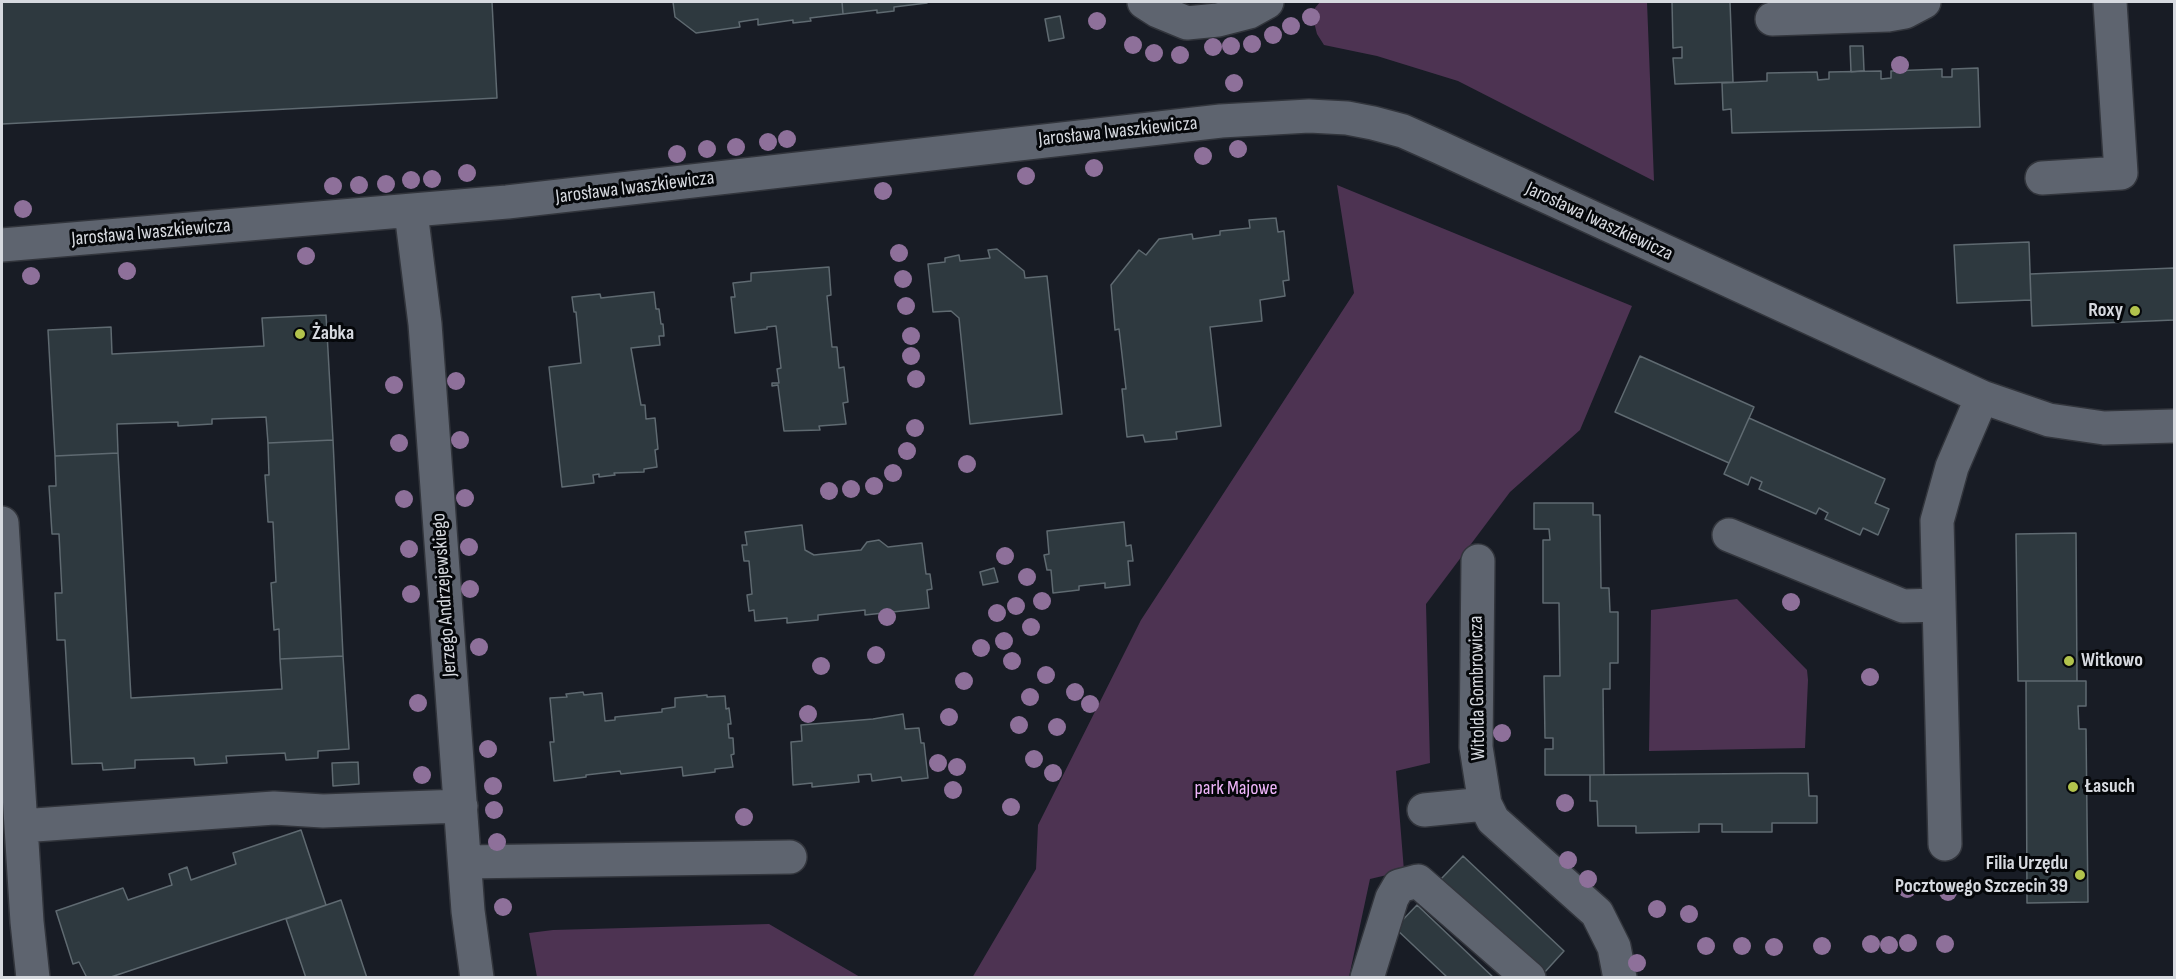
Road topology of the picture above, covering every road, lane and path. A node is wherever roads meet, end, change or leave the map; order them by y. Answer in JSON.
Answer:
{"nodes":[{"id":1,"x":1144,"y":2,"type":"edge"},
{"id":2,"x":1267,"y":2,"type":"edge"},
{"id":3,"x":1924,"y":2,"type":"edge"},
{"id":4,"x":2109,"y":2,"type":"edge"},
{"id":5,"x":1772,"y":19,"type":"dead end"},
{"id":6,"x":2042,"y":178,"type":"dead end"},
{"id":7,"x":411,"y":212,"type":"junction"},
{"id":8,"x":2,"y":245,"type":"edge"},
{"id":9,"x":1982,"y":398,"type":"junction"},
{"id":10,"x":2175,"y":426,"type":"edge"},
{"id":11,"x":2,"y":523,"type":"edge"},
{"id":12,"x":1729,"y":535,"type":"dead end"},
{"id":13,"x":1478,"y":561,"type":"dead end"},
{"id":14,"x":1939,"y":605,"type":"junction"},
{"id":15,"x":1485,"y":804,"type":"junction"},
{"id":16,"x":461,"y":806,"type":"junction"},
{"id":17,"x":1424,"y":810,"type":"dead end"},
{"id":18,"x":21,"y":826,"type":"junction"},
{"id":19,"x":1945,"y":844,"type":"dead end"},
{"id":20,"x":790,"y":857,"type":"dead end"},
{"id":21,"x":465,"y":862,"type":"junction"},
{"id":22,"x":33,"y":978,"type":"edge"},
{"id":23,"x":477,"y":978,"type":"edge"},
{"id":24,"x":1367,"y":978,"type":"edge"},
{"id":25,"x":1529,"y":978,"type":"edge"},
{"id":26,"x":1620,"y":978,"type":"edge"}],
"edges":[{"from":1,"to":2,"type":"street"},
{"from":3,"to":5,"type":"street"},
{"from":4,"to":6,"type":"street"},
{"from":7,"to":8,"type":"street","name":"Jarosława Iwaszkiewicza"},
{"from":7,"to":9,"type":"street","name":"Jarosława Iwaszkiewicza"},
{"from":7,"to":16,"type":"street","name":"Jerzego Andrzejewskiego"},
{"from":9,"to":10,"type":"street","name":"Jarosława Iwaszkiewicza"},
{"from":9,"to":14,"type":"street"},
{"from":11,"to":18,"type":"street"},
{"from":12,"to":14,"type":"street"},
{"from":13,"to":15,"type":"street","name":"Witolda Gombrowicza"},
{"from":14,"to":19,"type":"street"},
{"from":15,"to":17,"type":"street"},
{"from":15,"to":26,"type":"street","name":"Witolda Gombrowicza"},
{"from":16,"to":18,"type":"street"},
{"from":16,"to":21,"type":"street","name":"Jerzego Andrzejewskiego"},
{"from":18,"to":22,"type":"street"},
{"from":20,"to":21,"type":"street"},
{"from":21,"to":23,"type":"street","name":"Jerzego Andrzejewskiego"},
{"from":24,"to":25,"type":"street"}]}
